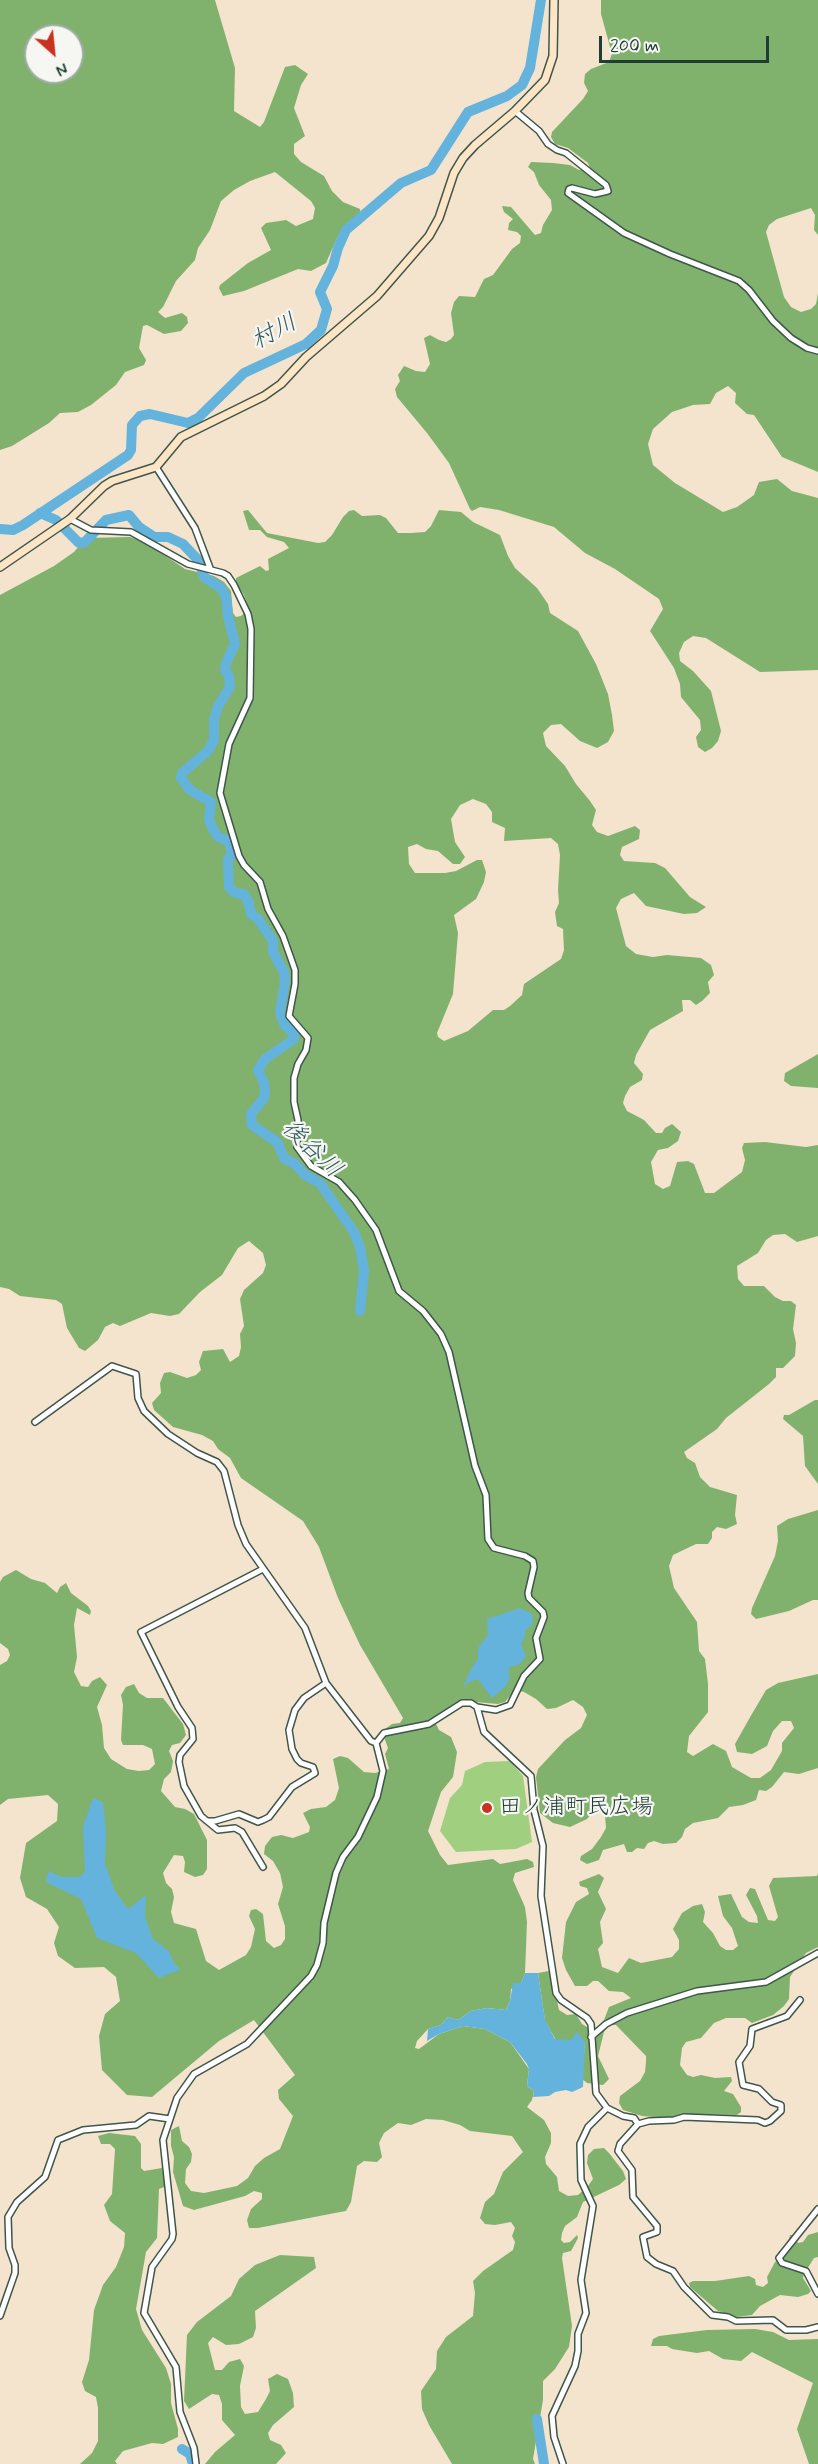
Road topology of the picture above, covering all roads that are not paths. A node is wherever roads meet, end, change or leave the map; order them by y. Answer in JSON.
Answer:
{"nodes":[{"id":1,"x":554,"y":0,"type":"edge"},
{"id":2,"x":515,"y":111,"type":"junction"},
{"id":3,"x":818,"y":351,"type":"edge"},
{"id":4,"x":156,"y":467,"type":"junction"},
{"id":5,"x":70,"y":519,"type":"junction"},
{"id":6,"x":0,"y":567,"type":"edge"},
{"id":7,"x":210,"y":568,"type":"junction"},
{"id":8,"x":35,"y":1422,"type":"dead end"},
{"id":9,"x":263,"y":1569,"type":"junction"},
{"id":10,"x":326,"y":1683,"type":"junction"},
{"id":11,"x":477,"y":1707,"type":"junction"},
{"id":12,"x":376,"y":1743,"type":"junction"},
{"id":13,"x":207,"y":1821,"type":"junction"},
{"id":14,"x":263,"y":1868,"type":"dead end"},
{"id":15,"x":818,"y":1953,"type":"edge"},
{"id":16,"x":800,"y":2001,"type":"dead end"},
{"id":17,"x":591,"y":2037,"type":"junction"},
{"id":18,"x":607,"y":2108,"type":"junction"},
{"id":19,"x":170,"y":2119,"type":"junction"},
{"id":20,"x":638,"y":2124,"type":"junction"},
{"id":21,"x":818,"y":2209,"type":"edge"},
{"id":22,"x":818,"y":2294,"type":"edge"},
{"id":23,"x":0,"y":2316,"type":"edge"},
{"id":24,"x":818,"y":2327,"type":"edge"},
{"id":25,"x":196,"y":2464,"type":"edge"},
{"id":26,"x":563,"y":2464,"type":"edge"}],
"edges":[{"from":1,"to":2,"type":"main road"},
{"from":2,"to":3,"type":"street"},
{"from":2,"to":4,"type":"main road"},
{"from":4,"to":5,"type":"main road"},
{"from":4,"to":7,"type":"street"},
{"from":5,"to":6,"type":"main road"},
{"from":5,"to":7,"type":"street"},
{"from":7,"to":11,"type":"street"},
{"from":8,"to":9,"type":"street"},
{"from":9,"to":10,"type":"street"},
{"from":9,"to":13,"type":"street"},
{"from":10,"to":12,"type":"street"},
{"from":10,"to":13,"type":"street"},
{"from":11,"to":12,"type":"street"},
{"from":11,"to":17,"type":"street"},
{"from":12,"to":19,"type":"street"},
{"from":13,"to":14,"type":"street"},
{"from":15,"to":17,"type":"street"},
{"from":16,"to":20,"type":"street"},
{"from":17,"to":18,"type":"street"},
{"from":18,"to":20,"type":"street"},
{"from":18,"to":26,"type":"street"},
{"from":19,"to":23,"type":"street"},
{"from":19,"to":25,"type":"street"},
{"from":20,"to":24,"type":"street"},
{"from":21,"to":22,"type":"street"}]}
